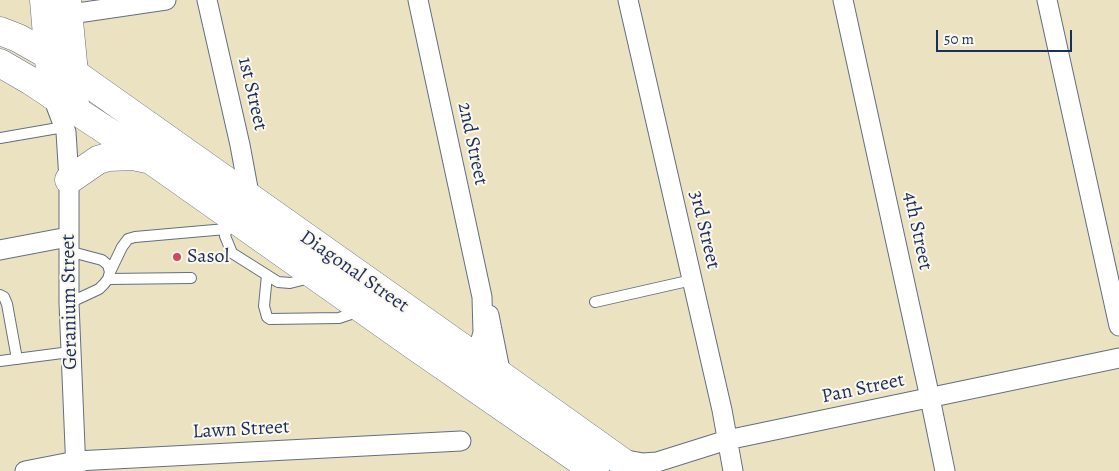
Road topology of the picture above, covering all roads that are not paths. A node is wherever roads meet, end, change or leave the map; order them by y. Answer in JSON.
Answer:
{"nodes":[{"id":1,"x":166,"y":0,"type":"edge"},
{"id":2,"x":207,"y":0,"type":"edge"},
{"id":3,"x":418,"y":0,"type":"edge"},
{"id":4,"x":628,"y":0,"type":"edge"},
{"id":5,"x":843,"y":0,"type":"edge"},
{"id":6,"x":1047,"y":0,"type":"edge"},
{"id":7,"x":56,"y":8,"type":"edge"},
{"id":8,"x":0,"y":31,"type":"edge"},
{"id":9,"x":50,"y":56,"type":"junction"},
{"id":10,"x":0,"y":63,"type":"edge"},
{"id":11,"x":74,"y":73,"type":"junction"},
{"id":12,"x":52,"y":95,"type":"junction"},
{"id":13,"x":69,"y":123,"type":"junction"},
{"id":14,"x":0,"y":138,"type":"edge"},
{"id":15,"x":151,"y":160,"type":"junction"},
{"id":16,"x":69,"y":180,"type":"junction"},
{"id":17,"x":235,"y":215,"type":"junction"},
{"id":18,"x":68,"y":244,"type":"junction"},
{"id":19,"x":0,"y":250,"type":"edge"},
{"id":20,"x":109,"y":275,"type":"junction"},
{"id":21,"x":267,"y":276,"type":"junction"},
{"id":22,"x":316,"y":277,"type":"junction"},
{"id":23,"x":191,"y":278,"type":"dead end"},
{"id":24,"x":692,"y":280,"type":"junction"},
{"id":25,"x":0,"y":295,"type":"edge"},
{"id":26,"x":482,"y":298,"type":"junction"},
{"id":27,"x":595,"y":302,"type":"dead end"},
{"id":28,"x":69,"y":303,"type":"junction"},
{"id":29,"x":363,"y":310,"type":"junction"},
{"id":30,"x":1119,"y":326,"type":"edge"},
{"id":31,"x":70,"y":352,"type":"junction"},
{"id":32,"x":1119,"y":358,"type":"edge"},
{"id":33,"x":17,"y":359,"type":"junction"},
{"id":34,"x":0,"y":361,"type":"edge"},
{"id":35,"x":468,"y":367,"type":"junction"},
{"id":36,"x":501,"y":375,"type":"junction"},
{"id":37,"x":930,"y":398,"type":"junction"},
{"id":38,"x":727,"y":440,"type":"junction"},
{"id":39,"x":460,"y":441,"type":"dead end"},
{"id":40,"x":76,"y":466,"type":"edge"},
{"id":41,"x":616,"y":467,"type":"edge"},
{"id":42,"x":25,"y":471,"type":"edge"},
{"id":43,"x":733,"y":471,"type":"edge"},
{"id":44,"x":945,"y":471,"type":"edge"}],
"edges":[{"from":1,"to":7,"type":"street"},
{"from":2,"to":17,"type":"street","name":"1st Street"},
{"from":3,"to":26,"type":"street","name":"2nd Street"},
{"from":4,"to":24,"type":"street","name":"3rd Street"},
{"from":5,"to":37,"type":"street","name":"4th Street"},
{"from":6,"to":30,"type":"street"},
{"from":7,"to":9,"type":"main road"},
{"from":7,"to":11,"type":"main road","name":"Geranium Street"},
{"from":8,"to":9,"type":"main road","name":"Diagonal Street"},
{"from":9,"to":11,"type":"main road","name":"Diagonal Street"},
{"from":9,"to":12,"type":"main road"},
{"from":10,"to":12,"type":"main road","name":"Diagonal Street"},
{"from":11,"to":13,"type":"main road","name":"Geranium Street"},
{"from":11,"to":17,"type":"main road","name":"Diagonal Street"},
{"from":12,"to":13,"type":"main road","name":"Diagonal Street"},
{"from":13,"to":14,"type":"lane"},
{"from":13,"to":15,"type":"main road","name":"Diagonal Street"},
{"from":13,"to":16,"type":"street","name":"Geranium Street"},
{"from":15,"to":16,"type":"main road"},
{"from":15,"to":17,"type":"main road","name":"Diagonal Street"},
{"from":16,"to":18,"type":"street","name":"Geranium Street"},
{"from":17,"to":20,"type":"lane"},
{"from":17,"to":21,"type":"lane"},
{"from":17,"to":22,"type":"main road","name":"Diagonal Street"},
{"from":17,"to":35,"type":"main road","name":"Diagonal Street"},
{"from":18,"to":19,"type":"street"},
{"from":18,"to":20,"type":"lane"},
{"from":18,"to":28,"type":"street","name":"Geranium Street"},
{"from":20,"to":23,"type":"lane"},
{"from":20,"to":28,"type":"lane"},
{"from":21,"to":22,"type":"lane"},
{"from":21,"to":29,"type":"lane"},
{"from":22,"to":29,"type":"main road","name":"Diagonal Street"},
{"from":24,"to":27,"type":"lane"},
{"from":24,"to":38,"type":"street","name":"3rd Street"},
{"from":25,"to":33,"type":"lane"},
{"from":26,"to":35,"type":"street","name":"2nd Street"},
{"from":26,"to":36,"type":"street","name":"2nd Street"},
{"from":28,"to":31,"type":"street","name":"Geranium Street"},
{"from":29,"to":35,"type":"main road","name":"Diagonal Street"},
{"from":31,"to":33,"type":"lane"},
{"from":31,"to":40,"type":"street","name":"Geranium Street"},
{"from":32,"to":37,"type":"street","name":"Pan Street"},
{"from":33,"to":34,"type":"lane"},
{"from":35,"to":36,"type":"main road","name":"Diagonal Street"},
{"from":35,"to":41,"type":"main road","name":"Diagonal Street"},
{"from":36,"to":41,"type":"main road","name":"Diagonal Street"},
{"from":37,"to":38,"type":"street","name":"Pan Street"},
{"from":37,"to":44,"type":"street","name":"4th Street"},
{"from":38,"to":41,"type":"street","name":"Pan Street"},
{"from":38,"to":43,"type":"street","name":"3rd Street"},
{"from":39,"to":40,"type":"street","name":"Lawn Street"},
{"from":40,"to":42,"type":"street","name":"Lawn Street"}]}
